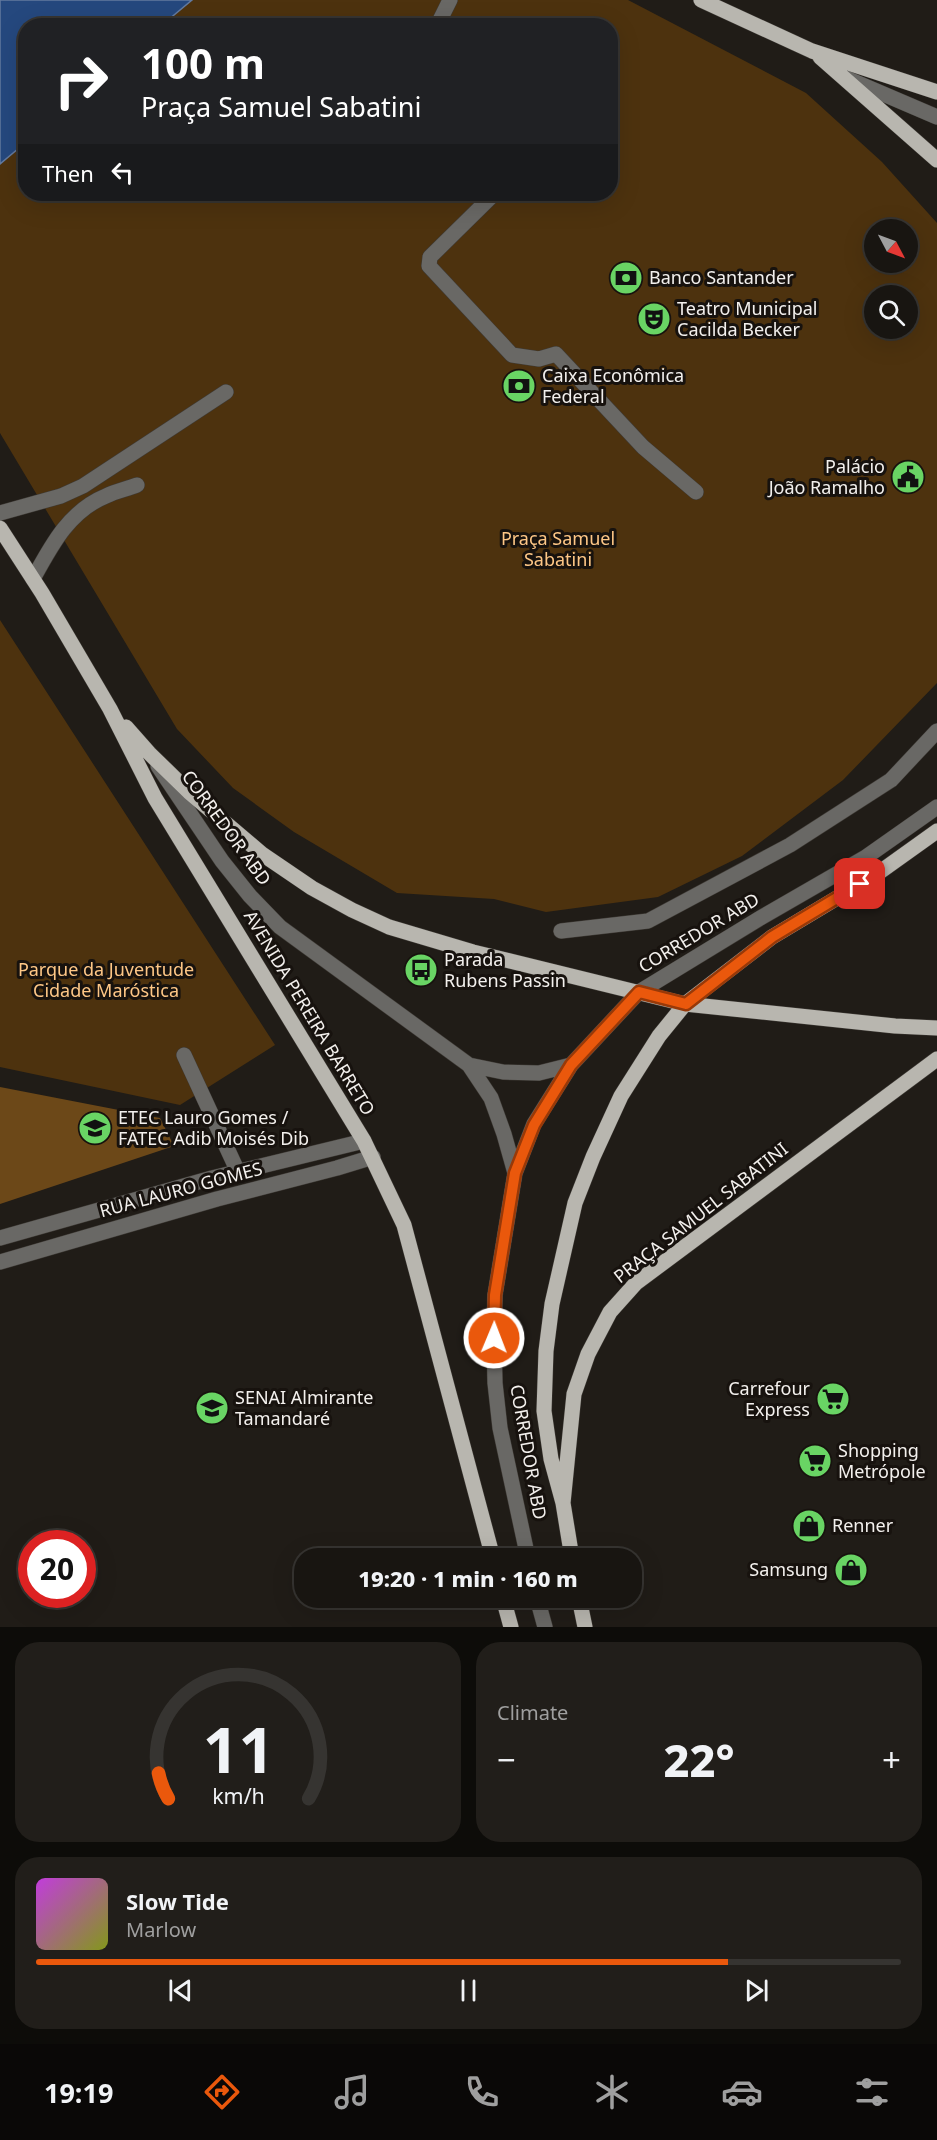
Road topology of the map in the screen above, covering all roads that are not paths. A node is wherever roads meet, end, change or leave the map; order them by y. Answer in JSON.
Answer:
{"nodes":[{"id":1,"x":450,"y":0,"type":"edge"},
{"id":2,"x":701,"y":0,"type":"edge"},
{"id":3,"x":441,"y":18,"type":"edge"},
{"id":4,"x":812,"y":51,"type":"junction"},
{"id":5,"x":841,"y":75,"type":"junction"},
{"id":6,"x":937,"y":92,"type":"edge"},
{"id":7,"x":937,"y":117,"type":"edge"},
{"id":8,"x":937,"y":160,"type":"edge"},
{"id":9,"x":487,"y":201,"type":"edge"},
{"id":10,"x":226,"y":392,"type":"dead end"},
{"id":11,"x":137,"y":485,"type":"dead end"},
{"id":12,"x":696,"y":492,"type":"dead end"},
{"id":13,"x":0,"y":513,"type":"edge"},
{"id":14,"x":0,"y":528,"type":"edge"},
{"id":15,"x":33,"y":579,"type":"junction"},
{"id":16,"x":110,"y":709,"type":"junction"},
{"id":17,"x":937,"y":731,"type":"edge"},
{"id":18,"x":149,"y":753,"type":"junction"},
{"id":19,"x":937,"y":807,"type":"edge"},
{"id":20,"x":937,"y":831,"type":"edge"},
{"id":21,"x":561,"y":931,"type":"dead end"},
{"id":22,"x":639,"y":992,"type":"junction"},
{"id":23,"x":686,"y":1004,"type":"junction"},
{"id":24,"x":937,"y":1028,"type":"edge"},
{"id":25,"x":184,"y":1055,"type":"dead end"},
{"id":26,"x":937,"y":1059,"type":"edge"},
{"id":27,"x":469,"y":1065,"type":"junction"},
{"id":28,"x":571,"y":1065,"type":"junction"},
{"id":29,"x":364,"y":1141,"type":"junction"},
{"id":30,"x":373,"y":1157,"type":"junction"},
{"id":31,"x":237,"y":1172,"type":"junction"},
{"id":32,"x":515,"y":1173,"type":"junction"},
{"id":33,"x":0,"y":1238,"type":"edge"},
{"id":34,"x":0,"y":1262,"type":"edge"},
{"id":35,"x":563,"y":1503,"type":"junction"},
{"id":36,"x":490,"y":1548,"type":"edge"},
{"id":37,"x":526,"y":1548,"type":"edge"},
{"id":38,"x":570,"y":1548,"type":"edge"},
{"id":39,"x":506,"y":1608,"type":"edge"},
{"id":40,"x":540,"y":1608,"type":"edge"},
{"id":41,"x":581,"y":1608,"type":"edge"},
{"id":42,"x":511,"y":1627,"type":"edge"},
{"id":43,"x":545,"y":1627,"type":"edge"},
{"id":44,"x":585,"y":1627,"type":"edge"}],
"edges":[{"from":1,"to":3,"type":"lane"},
{"from":2,"to":4,"type":"main road"},
{"from":4,"to":5,"type":"main road"},
{"from":4,"to":6,"type":"main road"},
{"from":5,"to":7,"type":"lane"},
{"from":5,"to":8,"type":"main road"},
{"from":9,"to":12,"type":"lane"},
{"from":10,"to":13,"type":"lane"},
{"from":11,"to":15,"type":"lane"},
{"from":14,"to":15,"type":"main road","name":"AVENIDA PEREIRA BARRETO"},
{"from":15,"to":16,"type":"main road","name":"AVENIDA PEREIRA BARRETO"},
{"from":16,"to":18,"type":"main road"},
{"from":16,"to":29,"type":"main road","name":"AVENIDA PEREIRA BARRETO"},
{"from":17,"to":21,"type":"lane"},
{"from":18,"to":22,"type":"main road"},
{"from":18,"to":27,"type":"lane","name":"CORREDOR ABD"},
{"from":19,"to":22,"type":"lane","name":"CORREDOR ABD"},
{"from":20,"to":23,"type":"main road"},
{"from":22,"to":23,"type":"main road"},
{"from":22,"to":28,"type":"lane","name":"CORREDOR ABD"},
{"from":23,"to":24,"type":"main road"},
{"from":23,"to":35,"type":"main road"},
{"from":25,"to":31,"type":"lane"},
{"from":26,"to":35,"type":"main road","name":"PRAÇA SAMUEL SABATINI"},
{"from":27,"to":28,"type":"lane"},
{"from":27,"to":32,"type":"lane","name":"CORREDOR ABD"},
{"from":28,"to":32,"type":"lane","name":"CORREDOR ABD"},
{"from":29,"to":30,"type":"main road","name":"AVENIDA PEREIRA BARRETO"},
{"from":29,"to":31,"type":"lane","name":"RUA LAURO GOMES"},
{"from":30,"to":34,"type":"lane","name":"RUA LAURO GOMES"},
{"from":30,"to":36,"type":"main road","name":"AVENIDA PEREIRA BARRETO"},
{"from":31,"to":33,"type":"lane","name":"RUA LAURO GOMES"},
{"from":32,"to":37,"type":"lane","name":"CORREDOR ABD"},
{"from":35,"to":38,"type":"main road","name":"PRAÇA SAMUEL SABATINI"},
{"from":39,"to":42,"type":"main road"},
{"from":40,"to":43,"type":"lane"},
{"from":41,"to":44,"type":"main road"}]}
